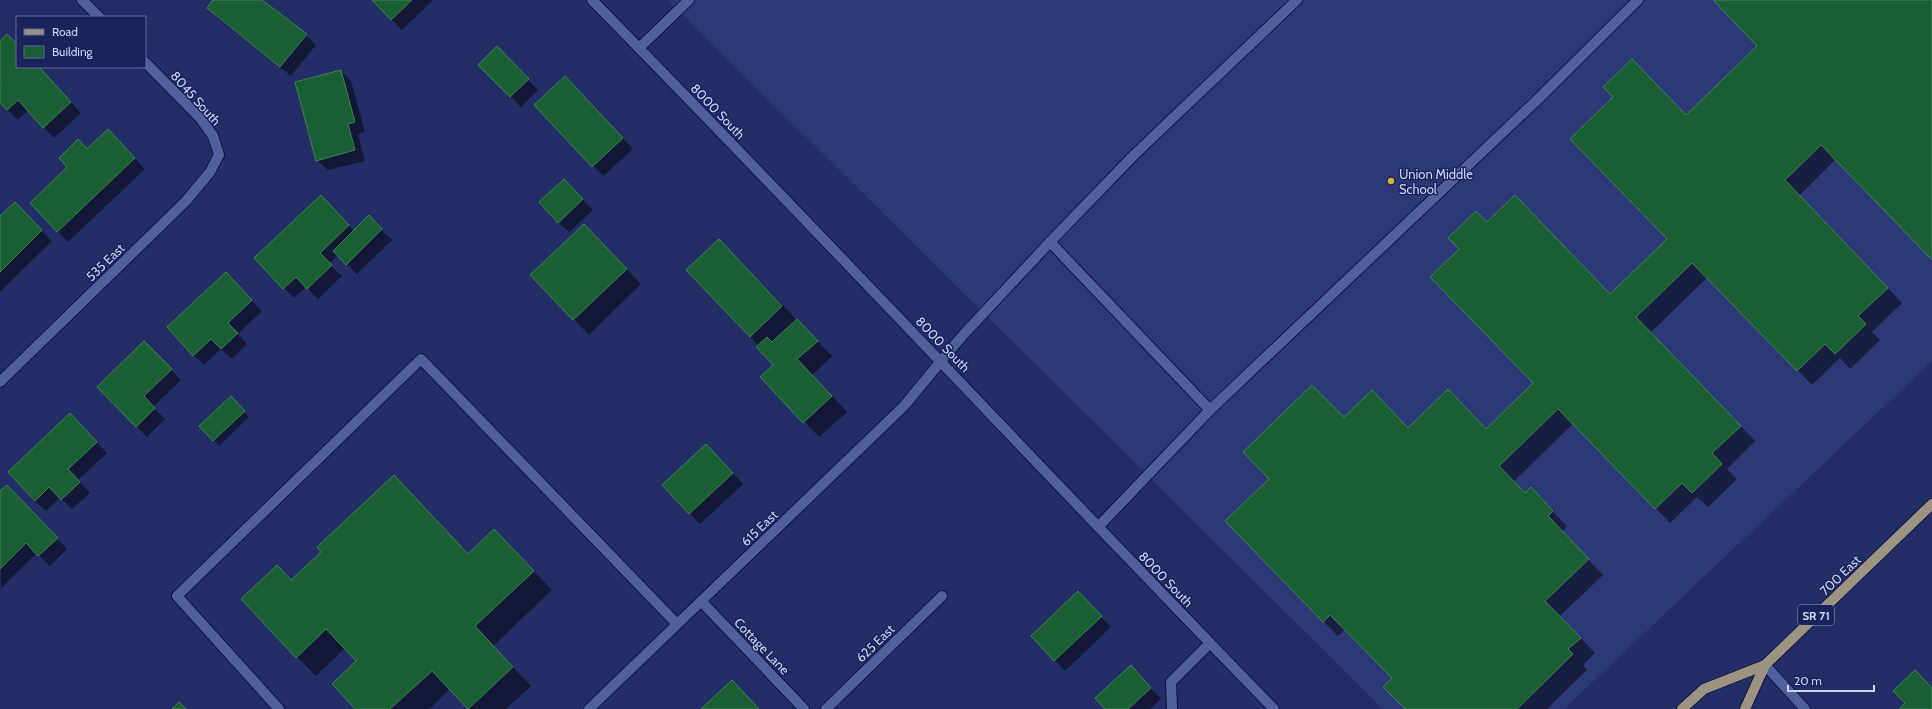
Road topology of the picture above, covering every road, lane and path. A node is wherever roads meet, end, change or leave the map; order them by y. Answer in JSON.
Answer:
{"nodes":[{"id":1,"x":82,"y":0,"type":"edge"},
{"id":2,"x":592,"y":0,"type":"edge"},
{"id":3,"x":690,"y":0,"type":"edge"},
{"id":4,"x":1297,"y":0,"type":"edge"},
{"id":5,"x":1638,"y":0,"type":"edge"},
{"id":6,"x":98,"y":16,"type":"edge"},
{"id":7,"x":639,"y":48,"type":"junction"},
{"id":8,"x":146,"y":63,"type":"edge"},
{"id":9,"x":219,"y":155,"type":"joint"},
{"id":10,"x":1050,"y":242,"type":"junction"},
{"id":11,"x":942,"y":361,"type":"junction"},
{"id":12,"x":0,"y":382,"type":"edge"},
{"id":13,"x":1210,"y":410,"type":"junction"},
{"id":14,"x":1932,"y":504,"type":"edge"},
{"id":15,"x":1098,"y":527,"type":"junction"},
{"id":16,"x":942,"y":596,"type":"dead end"},
{"id":17,"x":701,"y":601,"type":"junction"},
{"id":18,"x":677,"y":624,"type":"junction"},
{"id":19,"x":1210,"y":643,"type":"junction"},
{"id":20,"x":1765,"y":665,"type":"junction"},
{"id":21,"x":279,"y":709,"type":"edge"},
{"id":22,"x":589,"y":709,"type":"edge"},
{"id":23,"x":804,"y":709,"type":"edge"},
{"id":24,"x":826,"y":709,"type":"edge"},
{"id":25,"x":1172,"y":709,"type":"edge"},
{"id":26,"x":1274,"y":709,"type":"edge"},
{"id":27,"x":1682,"y":709,"type":"edge"},
{"id":28,"x":1745,"y":709,"type":"edge"},
{"id":29,"x":1805,"y":709,"type":"edge"}],
"edges":[{"from":1,"to":6,"type":"street"},
{"from":2,"to":7,"type":"street","name":"8000 South"},
{"from":3,"to":7,"type":"street"},
{"from":4,"to":10,"type":"street","name":"615 East"},
{"from":5,"to":13,"type":"street"},
{"from":7,"to":11,"type":"street","name":"8000 South"},
{"from":8,"to":9,"type":"street","name":"8045 South"},
{"from":9,"to":12,"type":"street","name":"535 East"},
{"from":10,"to":11,"type":"street","name":"615 East"},
{"from":10,"to":13,"type":"street"},
{"from":11,"to":15,"type":"street","name":"8000 South"},
{"from":11,"to":17,"type":"street","name":"615 East"},
{"from":13,"to":15,"type":"street"},
{"from":14,"to":20,"type":"main road","name":"700 East","number":"SR 71"},
{"from":15,"to":19,"type":"street","name":"8000 South"},
{"from":16,"to":24,"type":"street","name":"625 East"},
{"from":17,"to":18,"type":"street","name":"615 East"},
{"from":17,"to":23,"type":"street","name":"Cottage Lane"},
{"from":18,"to":21,"type":"street"},
{"from":18,"to":22,"type":"street","name":"615 East"},
{"from":19,"to":25,"type":"street"},
{"from":19,"to":26,"type":"street","name":"8000 South"},
{"from":20,"to":27,"type":"main road","name":"700 East","number":"SR 71"},
{"from":20,"to":28,"type":"main road","name":"700 East","number":"SR 71"},
{"from":20,"to":29,"type":"street"}]}
